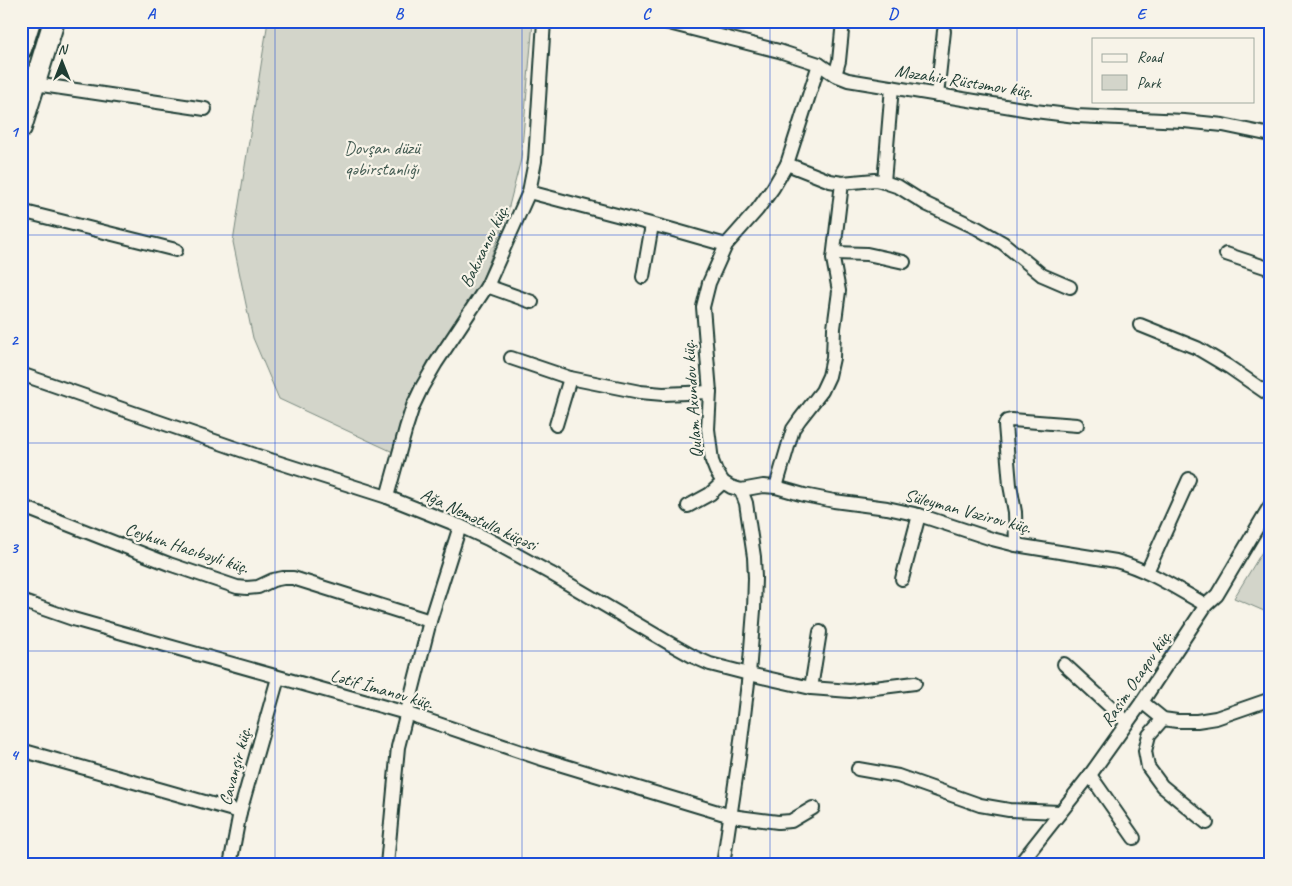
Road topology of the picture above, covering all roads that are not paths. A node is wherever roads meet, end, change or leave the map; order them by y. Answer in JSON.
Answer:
{"nodes":[{"id":1,"x":30,"y":21,"type":"edge"},
{"id":2,"x":54,"y":21,"type":"edge"},
{"id":3,"x":544,"y":21,"type":"edge"},
{"id":4,"x":843,"y":21,"type":"edge"},
{"id":5,"x":665,"y":22,"type":"edge"},
{"id":6,"x":944,"y":31,"type":"dead end"},
{"id":7,"x":21,"y":48,"type":"edge"},
{"id":8,"x":819,"y":64,"type":"junction"},
{"id":9,"x":835,"y":75,"type":"junction"},
{"id":10,"x":35,"y":84,"type":"junction"},
{"id":11,"x":892,"y":87,"type":"junction"},
{"id":12,"x":937,"y":95,"type":"junction"},
{"id":13,"x":205,"y":109,"type":"dead end"},
{"id":14,"x":21,"y":128,"type":"edge"},
{"id":15,"x":1271,"y":136,"type":"edge"},
{"id":16,"x":787,"y":164,"type":"junction"},
{"id":17,"x":884,"y":182,"type":"junction"},
{"id":18,"x":842,"y":183,"type":"junction"},
{"id":19,"x":528,"y":192,"type":"junction"},
{"id":20,"x":21,"y":212,"type":"edge"},
{"id":21,"x":652,"y":225,"type":"junction"},
{"id":22,"x":726,"y":245,"type":"junction"},
{"id":23,"x":176,"y":250,"type":"dead end"},
{"id":24,"x":834,"y":253,"type":"junction"},
{"id":25,"x":1226,"y":254,"type":"dead end"},
{"id":26,"x":904,"y":262,"type":"dead end"},
{"id":27,"x":1271,"y":269,"type":"edge"},
{"id":28,"x":643,"y":277,"type":"dead end"},
{"id":29,"x":487,"y":286,"type":"junction"},
{"id":30,"x":1070,"y":287,"type":"dead end"},
{"id":31,"x":532,"y":302,"type":"dead end"},
{"id":32,"x":1140,"y":325,"type":"dead end"},
{"id":33,"x":511,"y":358,"type":"dead end"},
{"id":34,"x":21,"y":374,"type":"edge"},
{"id":35,"x":570,"y":378,"type":"junction"},
{"id":36,"x":710,"y":392,"type":"junction"},
{"id":37,"x":1271,"y":396,"type":"edge"},
{"id":38,"x":556,"y":424,"type":"dead end"},
{"id":39,"x":1077,"y":425,"type":"dead end"},
{"id":40,"x":1189,"y":479,"type":"dead end"},
{"id":41,"x":724,"y":482,"type":"junction"},
{"id":42,"x":776,"y":487,"type":"junction"},
{"id":43,"x":741,"y":490,"type":"junction"},
{"id":44,"x":387,"y":497,"type":"junction"},
{"id":45,"x":1271,"y":504,"type":"edge"},
{"id":46,"x":21,"y":506,"type":"edge"},
{"id":47,"x":688,"y":506,"type":"dead end"},
{"id":48,"x":919,"y":515,"type":"junction"},
{"id":49,"x":460,"y":526,"type":"junction"},
{"id":50,"x":1016,"y":544,"type":"junction"},
{"id":51,"x":1147,"y":572,"type":"junction"},
{"id":52,"x":902,"y":579,"type":"dead end"},
{"id":53,"x":21,"y":601,"type":"edge"},
{"id":54,"x":1206,"y":605,"type":"junction"},
{"id":55,"x":430,"y":621,"type":"junction"},
{"id":56,"x":820,"y":632,"type":"dead end"},
{"id":57,"x":1064,"y":664,"type":"dead end"},
{"id":58,"x":749,"y":674,"type":"junction"},
{"id":59,"x":278,"y":678,"type":"junction"},
{"id":60,"x":915,"y":683,"type":"dead end"},
{"id":61,"x":811,"y":688,"type":"junction"},
{"id":62,"x":1271,"y":698,"type":"edge"},
{"id":63,"x":1142,"y":702,"type":"junction"},
{"id":64,"x":406,"y":713,"type":"junction"},
{"id":65,"x":1163,"y":719,"type":"junction"},
{"id":66,"x":1127,"y":722,"type":"junction"},
{"id":67,"x":21,"y":750,"type":"edge"},
{"id":68,"x":858,"y":769,"type":"dead end"},
{"id":69,"x":1090,"y":775,"type":"junction"},
{"id":70,"x":813,"y":808,"type":"dead end"},
{"id":71,"x":240,"y":812,"type":"junction"},
{"id":72,"x":1060,"y":812,"type":"junction"},
{"id":73,"x":731,"y":816,"type":"junction"},
{"id":74,"x":1208,"y":823,"type":"dead end"},
{"id":75,"x":1134,"y":838,"type":"dead end"},
{"id":76,"x":230,"y":865,"type":"edge"},
{"id":77,"x":387,"y":865,"type":"edge"},
{"id":78,"x":723,"y":865,"type":"edge"},
{"id":79,"x":1019,"y":865,"type":"edge"}],
"edges":[{"from":1,"to":7,"type":"highway"},
{"from":2,"to":10,"type":"highway"},
{"from":3,"to":19,"type":"street","name":"Bakıxanov küç."},
{"from":4,"to":9,"type":"street"},
{"from":5,"to":8,"type":"street","name":"Məzahir Rüstəmov küç."},
{"from":6,"to":12,"type":"street"},
{"from":8,"to":9,"type":"street","name":"Məzahir Rüstəmov küç."},
{"from":8,"to":16,"type":"street","name":"Qulam Axundov küç."},
{"from":9,"to":11,"type":"street","name":"Məzahir Rüstəmov küç."},
{"from":10,"to":13,"type":"street"},
{"from":10,"to":14,"type":"highway"},
{"from":11,"to":12,"type":"street","name":"Məzahir Rüstəmov küç."},
{"from":11,"to":17,"type":"street"},
{"from":12,"to":15,"type":"street","name":"Məzahir Rüstəmov küç."},
{"from":16,"to":18,"type":"street"},
{"from":16,"to":22,"type":"street","name":"Qulam Axundov küç."},
{"from":17,"to":18,"type":"street"},
{"from":17,"to":30,"type":"street"},
{"from":18,"to":24,"type":"street"},
{"from":19,"to":21,"type":"street"},
{"from":19,"to":29,"type":"street","name":"Bakıxanov küç."},
{"from":20,"to":23,"type":"street"},
{"from":21,"to":22,"type":"street"},
{"from":21,"to":28,"type":"street"},
{"from":22,"to":36,"type":"street","name":"Qulam Axundov küç."},
{"from":24,"to":26,"type":"street"},
{"from":24,"to":42,"type":"street"},
{"from":25,"to":27,"type":"street"},
{"from":29,"to":31,"type":"street"},
{"from":29,"to":44,"type":"street","name":"Bakıxanov küç."},
{"from":32,"to":37,"type":"street"},
{"from":33,"to":35,"type":"street"},
{"from":34,"to":44,"type":"street","name":"Ağa Nemətulla küçəsi"},
{"from":35,"to":36,"type":"street"},
{"from":35,"to":38,"type":"street"},
{"from":36,"to":41,"type":"street","name":"Qulam Axundov küç."},
{"from":39,"to":50,"type":"street"},
{"from":40,"to":51,"type":"street"},
{"from":41,"to":43,"type":"street"},
{"from":41,"to":47,"type":"street"},
{"from":42,"to":43,"type":"street","name":"Süleyman Vəzirov küç."},
{"from":42,"to":48,"type":"street","name":"Süleyman Vəzirov küç."},
{"from":43,"to":58,"type":"street"},
{"from":44,"to":49,"type":"street","name":"Ağa Nemətulla küçəsi"},
{"from":45,"to":54,"type":"street","name":"Rasim Ocaqov küç."},
{"from":46,"to":55,"type":"street","name":"Ceyhun Hacıbəyli küç."},
{"from":48,"to":50,"type":"street","name":"Süleyman Vəzirov küç."},
{"from":48,"to":52,"type":"street"},
{"from":49,"to":55,"type":"street"},
{"from":49,"to":58,"type":"street","name":"Ağa Nemətulla küçəsi"},
{"from":50,"to":51,"type":"street","name":"Süleyman Vəzirov küç."},
{"from":51,"to":54,"type":"street","name":"Süleyman Vəzirov küç."},
{"from":53,"to":59,"type":"street","name":"Lətif İmanov küç."},
{"from":54,"to":63,"type":"street","name":"Rasim Ocaqov küç."},
{"from":55,"to":64,"type":"street"},
{"from":56,"to":61,"type":"street"},
{"from":57,"to":66,"type":"street"},
{"from":58,"to":61,"type":"street","name":"Ağa Nemətulla küçəsi"},
{"from":58,"to":73,"type":"street"},
{"from":59,"to":64,"type":"street","name":"Lətif İmanov küç."},
{"from":59,"to":71,"type":"street","name":"Cavanşir küç."},
{"from":60,"to":61,"type":"street","name":"Ağa Nemətulla küçəsi"},
{"from":62,"to":65,"type":"street"},
{"from":63,"to":65,"type":"street"},
{"from":63,"to":66,"type":"street","name":"Rasim Ocaqov küç."},
{"from":64,"to":73,"type":"street","name":"Lətif İmanov küç."},
{"from":64,"to":77,"type":"street"},
{"from":65,"to":74,"type":"street"},
{"from":66,"to":69,"type":"street","name":"Rasim Ocaqov küç."},
{"from":67,"to":71,"type":"street"},
{"from":68,"to":72,"type":"street"},
{"from":69,"to":72,"type":"street","name":"Rasim Ocaqov küç."},
{"from":69,"to":75,"type":"street"},
{"from":70,"to":73,"type":"street","name":"Lətif İmanov küç."},
{"from":71,"to":76,"type":"street","name":"Cavanşir küç."},
{"from":72,"to":79,"type":"street","name":"Rasim Ocaqov küç."},
{"from":73,"to":78,"type":"street"}]}
